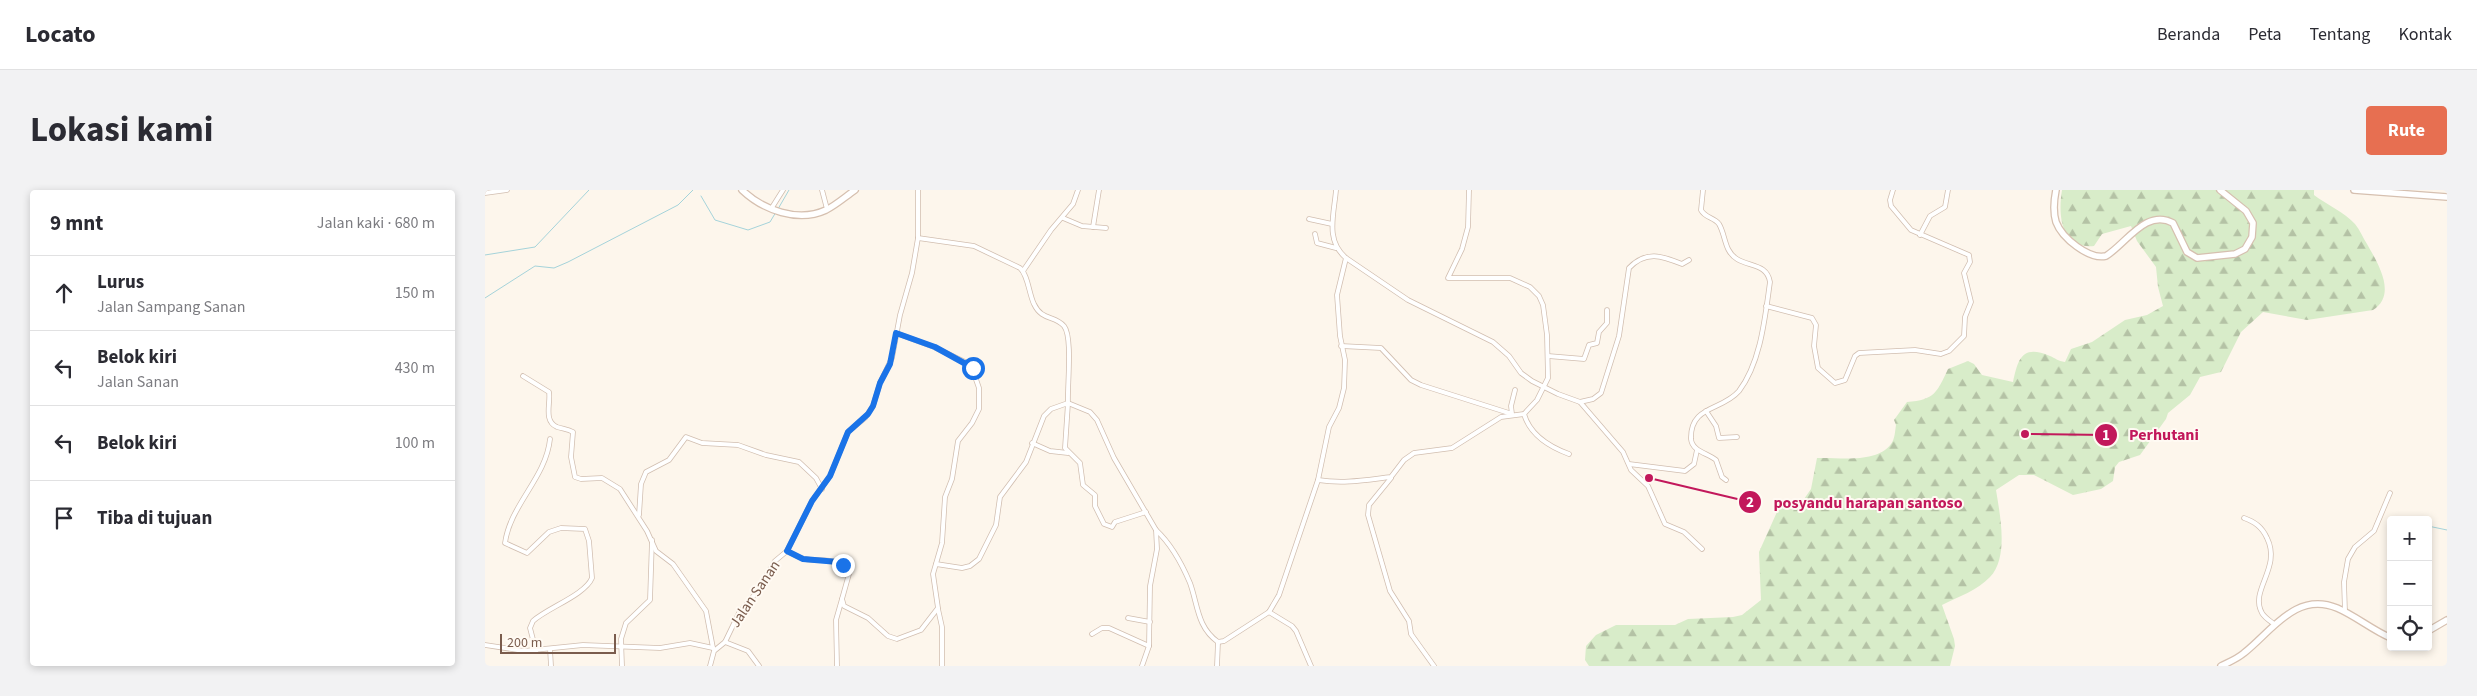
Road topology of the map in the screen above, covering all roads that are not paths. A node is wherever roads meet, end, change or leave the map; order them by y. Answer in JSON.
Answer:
{"nodes":[{"id":1,"x":507,"y":190,"type":"edge"},
{"id":2,"x":743,"y":190,"type":"edge"},
{"id":3,"x":783,"y":190,"type":"edge"},
{"id":4,"x":822,"y":190,"type":"edge"},
{"id":5,"x":855,"y":190,"type":"edge"},
{"id":6,"x":919,"y":190,"type":"edge"},
{"id":7,"x":1078,"y":190,"type":"edge"},
{"id":8,"x":1099,"y":190,"type":"edge"},
{"id":9,"x":1336,"y":190,"type":"edge"},
{"id":10,"x":1469,"y":190,"type":"edge"},
{"id":11,"x":1703,"y":190,"type":"edge"},
{"id":12,"x":1893,"y":190,"type":"edge"},
{"id":13,"x":1948,"y":190,"type":"edge"},
{"id":14,"x":2056,"y":190,"type":"edge"},
{"id":15,"x":2220,"y":190,"type":"edge"},
{"id":16,"x":2354,"y":190,"type":"edge"},
{"id":17,"x":485,"y":193,"type":"edge"},
{"id":18,"x":2447,"y":197,"type":"edge"},
{"id":19,"x":772,"y":209,"type":"junction"},
{"id":20,"x":827,"y":209,"type":"junction"},
{"id":21,"x":1063,"y":218,"type":"junction"},
{"id":22,"x":1309,"y":219,"type":"dead end"},
{"id":23,"x":1332,"y":224,"type":"junction"},
{"id":24,"x":1093,"y":227,"type":"junction"},
{"id":25,"x":1106,"y":228,"type":"dead end"},
{"id":26,"x":1315,"y":234,"type":"dead end"},
{"id":27,"x":1921,"y":235,"type":"junction"},
{"id":28,"x":918,"y":238,"type":"junction"},
{"id":29,"x":1335,"y":248,"type":"junction"},
{"id":30,"x":1346,"y":258,"type":"junction"},
{"id":31,"x":1689,"y":260,"type":"dead end"},
{"id":32,"x":1023,"y":271,"type":"junction"},
{"id":33,"x":1766,"y":306,"type":"junction"},
{"id":34,"x":1607,"y":310,"type":"dead end"},
{"id":35,"x":896,"y":333,"type":"junction"},
{"id":36,"x":1341,"y":346,"type":"junction"},
{"id":37,"x":1548,"y":356,"type":"junction"},
{"id":38,"x":523,"y":376,"type":"dead end"},
{"id":39,"x":1544,"y":387,"type":"junction"},
{"id":40,"x":1515,"y":390,"type":"dead end"},
{"id":41,"x":1581,"y":402,"type":"junction"},
{"id":42,"x":1068,"y":403,"type":"junction"},
{"id":43,"x":1706,"y":411,"type":"junction"},
{"id":44,"x":1512,"y":414,"type":"junction"},
{"id":45,"x":1524,"y":414,"type":"junction"},
{"id":46,"x":1737,"y":437,"type":"dead end"},
{"id":47,"x":550,"y":439,"type":"dead end"},
{"id":48,"x":1032,"y":443,"type":"junction"},
{"id":49,"x":1697,"y":450,"type":"junction"},
{"id":50,"x":1068,"y":453,"type":"junction"},
{"id":51,"x":1569,"y":454,"type":"dead end"},
{"id":52,"x":1629,"y":464,"type":"junction"},
{"id":53,"x":1391,"y":477,"type":"junction"},
{"id":54,"x":1318,"y":480,"type":"junction"},
{"id":55,"x":1726,"y":480,"type":"dead end"},
{"id":56,"x":822,"y":489,"type":"junction"},
{"id":57,"x":2390,"y":493,"type":"dead end"},
{"id":58,"x":1146,"y":512,"type":"junction"},
{"id":59,"x":639,"y":516,"type":"junction"},
{"id":60,"x":2244,"y":518,"type":"dead end"},
{"id":61,"x":1156,"y":530,"type":"junction"},
{"id":62,"x":652,"y":540,"type":"junction"},
{"id":63,"x":1702,"y":549,"type":"dead end"},
{"id":64,"x":787,"y":551,"type":"junction"},
{"id":65,"x":936,"y":564,"type":"junction"},
{"id":66,"x":842,"y":599,"type":"junction"},
{"id":67,"x":938,"y":608,"type":"junction"},
{"id":68,"x":1269,"y":612,"type":"junction"},
{"id":69,"x":2345,"y":612,"type":"junction"},
{"id":70,"x":1128,"y":618,"type":"dead end"},
{"id":71,"x":2447,"y":620,"type":"edge"},
{"id":72,"x":1150,"y":622,"type":"junction"},
{"id":73,"x":2274,"y":624,"type":"junction"},
{"id":74,"x":2432,"y":629,"type":"edge"},
{"id":75,"x":1092,"y":634,"type":"dead end"},
{"id":76,"x":2387,"y":636,"type":"edge"},
{"id":77,"x":725,"y":642,"type":"junction"},
{"id":78,"x":1218,"y":642,"type":"junction"},
{"id":79,"x":485,"y":645,"type":"edge"},
{"id":80,"x":621,"y":646,"type":"junction"},
{"id":81,"x":1149,"y":646,"type":"junction"},
{"id":82,"x":550,"y":649,"type":"junction"},
{"id":83,"x":714,"y":649,"type":"junction"},
{"id":84,"x":536,"y":651,"type":"junction"},
{"id":85,"x":551,"y":666,"type":"edge"},
{"id":86,"x":621,"y":666,"type":"edge"},
{"id":87,"x":710,"y":666,"type":"edge"},
{"id":88,"x":759,"y":666,"type":"edge"},
{"id":89,"x":837,"y":666,"type":"edge"},
{"id":90,"x":942,"y":666,"type":"edge"},
{"id":91,"x":1142,"y":666,"type":"edge"},
{"id":92,"x":1217,"y":666,"type":"edge"},
{"id":93,"x":1311,"y":666,"type":"edge"},
{"id":94,"x":1434,"y":666,"type":"edge"},
{"id":95,"x":2221,"y":666,"type":"edge"}],
"edges":[{"from":1,"to":17,"type":"street"},
{"from":2,"to":19,"type":"main road"},
{"from":3,"to":19,"type":"street"},
{"from":4,"to":20,"type":"street"},
{"from":5,"to":20,"type":"main road"},
{"from":6,"to":28,"type":"street","name":"Jalan Sanan"},
{"from":7,"to":21,"type":"street"},
{"from":8,"to":24,"type":"street"},
{"from":9,"to":23,"type":"street"},
{"from":10,"to":37,"type":"street"},
{"from":11,"to":33,"type":"street"},
{"from":12,"to":27,"type":"street"},
{"from":13,"to":27,"type":"street"},
{"from":14,"to":15,"type":"main road"},
{"from":16,"to":18,"type":"main road"},
{"from":19,"to":20,"type":"main road"},
{"from":21,"to":24,"type":"street"},
{"from":21,"to":32,"type":"street"},
{"from":22,"to":23,"type":"street"},
{"from":23,"to":29,"type":"street"},
{"from":24,"to":25,"type":"street"},
{"from":26,"to":29,"type":"street"},
{"from":27,"to":33,"type":"street"},
{"from":28,"to":32,"type":"street"},
{"from":28,"to":35,"type":"street","name":"Jalan Sanan"},
{"from":29,"to":30,"type":"street"},
{"from":30,"to":36,"type":"street"},
{"from":30,"to":39,"type":"street"},
{"from":31,"to":41,"type":"street"},
{"from":32,"to":42,"type":"street"},
{"from":33,"to":43,"type":"street"},
{"from":34,"to":37,"type":"street"},
{"from":35,"to":56,"type":"street","name":"Jalan Sanan"},
{"from":35,"to":65,"type":"street"},
{"from":36,"to":44,"type":"street"},
{"from":36,"to":54,"type":"street"},
{"from":37,"to":39,"type":"street"},
{"from":38,"to":59,"type":"street"},
{"from":39,"to":41,"type":"street"},
{"from":39,"to":45,"type":"street"},
{"from":40,"to":44,"type":"street"},
{"from":41,"to":52,"type":"street"},
{"from":42,"to":48,"type":"street"},
{"from":42,"to":50,"type":"street"},
{"from":42,"to":58,"type":"street"},
{"from":43,"to":46,"type":"street"},
{"from":43,"to":49,"type":"street"},
{"from":44,"to":45,"type":"street"},
{"from":44,"to":53,"type":"street"},
{"from":45,"to":51,"type":"street"},
{"from":47,"to":84,"type":"street"},
{"from":48,"to":50,"type":"street"},
{"from":48,"to":65,"type":"street"},
{"from":49,"to":52,"type":"street"},
{"from":49,"to":55,"type":"street"},
{"from":50,"to":58,"type":"street"},
{"from":52,"to":63,"type":"street"},
{"from":53,"to":54,"type":"street"},
{"from":53,"to":94,"type":"street"},
{"from":54,"to":68,"type":"street"},
{"from":56,"to":59,"type":"street"},
{"from":56,"to":64,"type":"street","name":"Jalan Sanan"},
{"from":57,"to":69,"type":"street"},
{"from":58,"to":61,"type":"street"},
{"from":59,"to":62,"type":"street"},
{"from":60,"to":73,"type":"street"},
{"from":61,"to":72,"type":"street"},
{"from":61,"to":78,"type":"street"},
{"from":62,"to":80,"type":"street"},
{"from":62,"to":83,"type":"street"},
{"from":64,"to":66,"type":"street"},
{"from":64,"to":77,"type":"street","name":"Jalan Sanan"},
{"from":65,"to":67,"type":"street"},
{"from":66,"to":67,"type":"street"},
{"from":66,"to":89,"type":"street"},
{"from":67,"to":90,"type":"street"},
{"from":68,"to":78,"type":"street"},
{"from":68,"to":93,"type":"street"},
{"from":69,"to":73,"type":"main road"},
{"from":69,"to":76,"type":"main road"},
{"from":70,"to":72,"type":"street"},
{"from":71,"to":74,"type":"main road"},
{"from":72,"to":81,"type":"street"},
{"from":73,"to":95,"type":"main road"},
{"from":75,"to":81,"type":"street"},
{"from":77,"to":83,"type":"street","name":"Jalan Sanan"},
{"from":77,"to":88,"type":"street"},
{"from":78,"to":92,"type":"street"},
{"from":79,"to":84,"type":"street"},
{"from":80,"to":82,"type":"street"},
{"from":80,"to":83,"type":"street"},
{"from":80,"to":86,"type":"street"},
{"from":81,"to":91,"type":"street"},
{"from":82,"to":84,"type":"street"},
{"from":82,"to":85,"type":"street"},
{"from":83,"to":87,"type":"street"}]}
